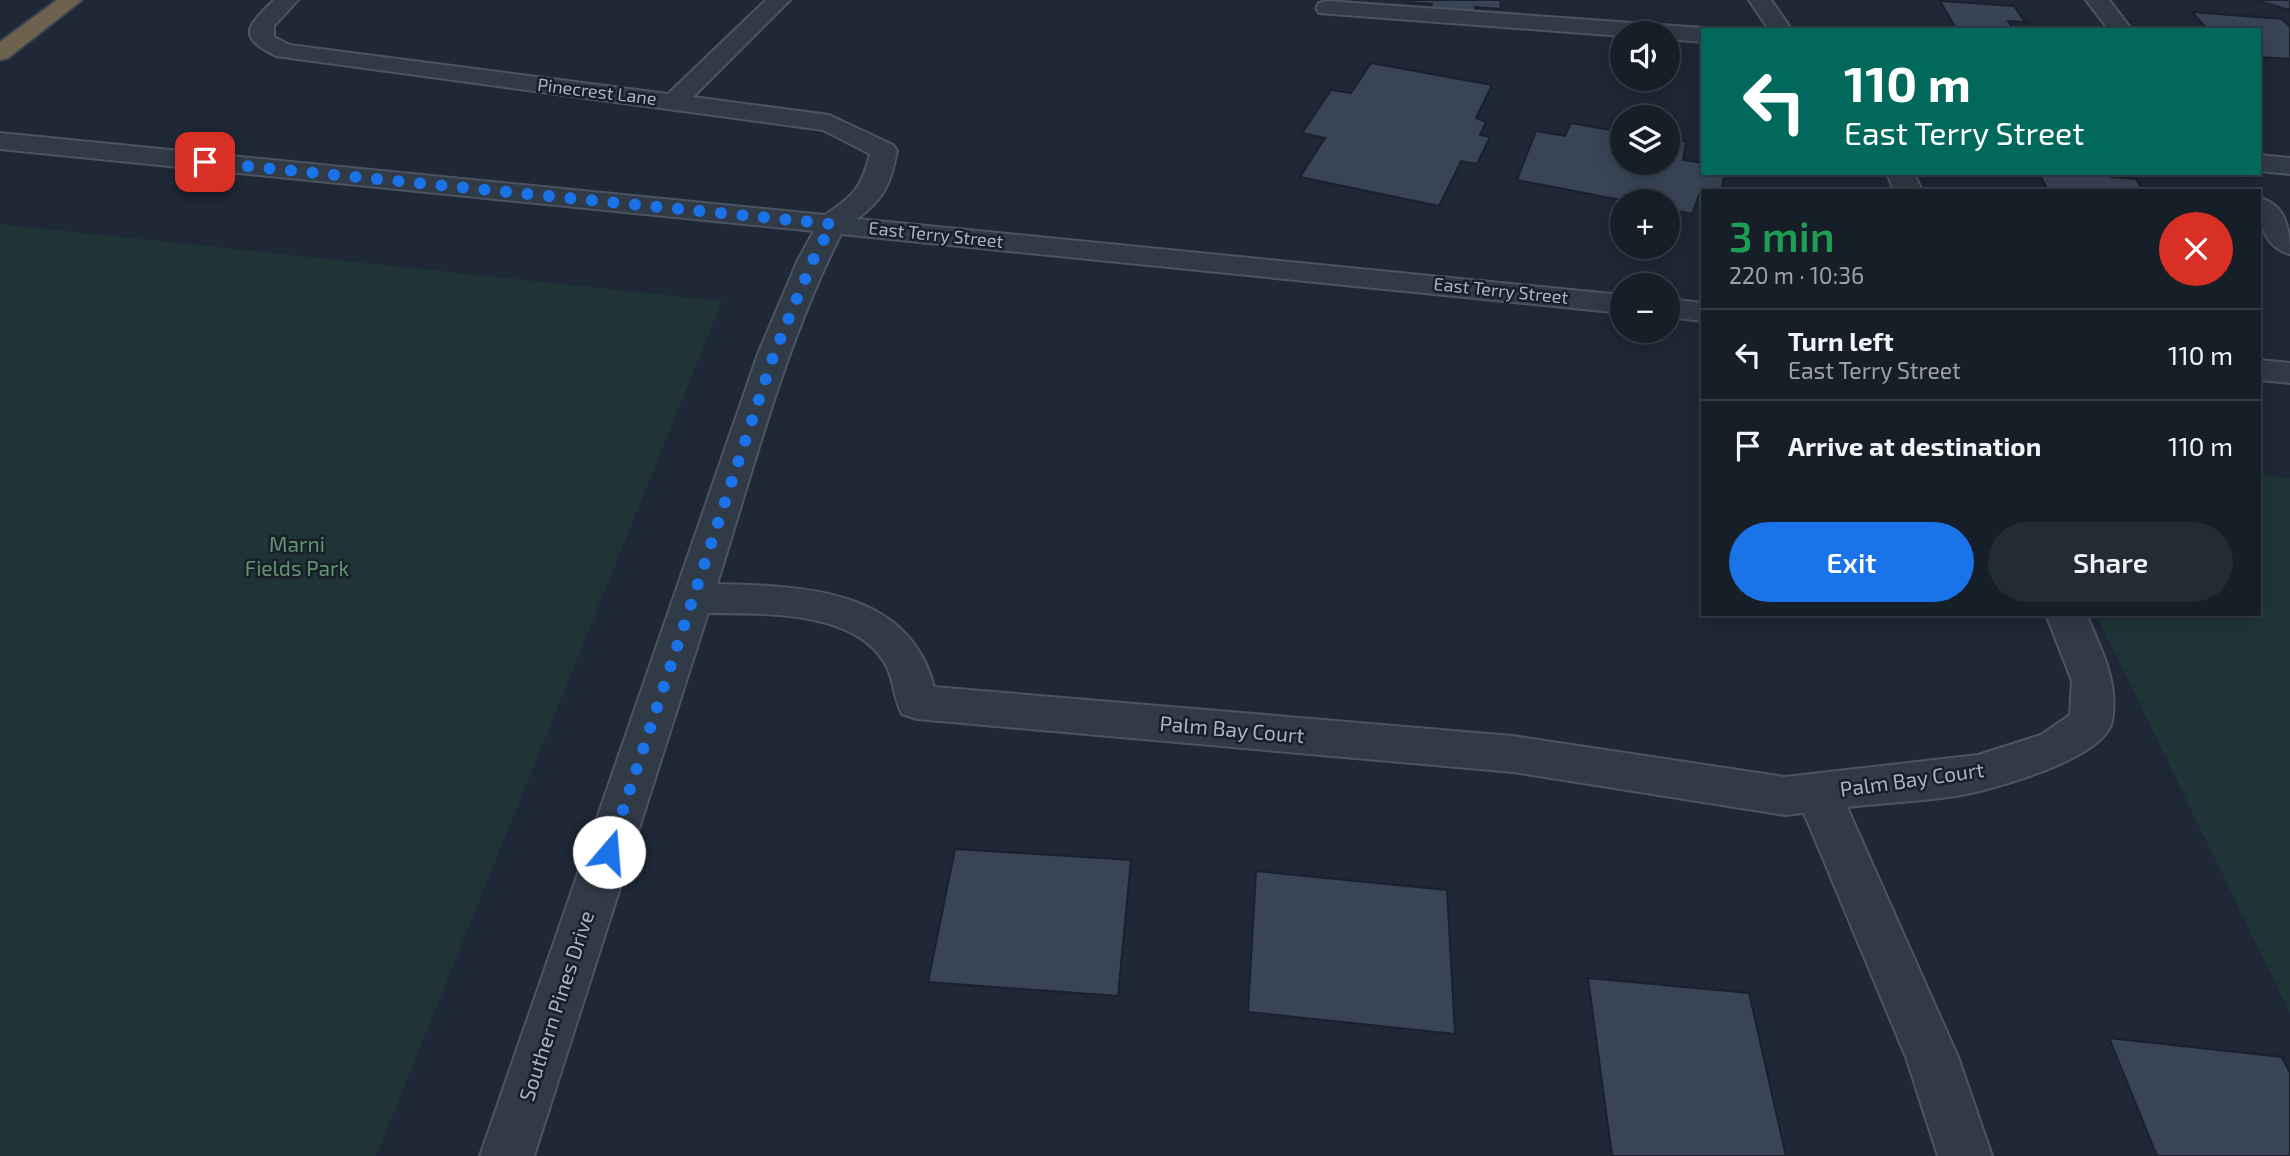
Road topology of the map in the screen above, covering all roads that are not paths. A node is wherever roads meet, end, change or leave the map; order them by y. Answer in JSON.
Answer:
{"nodes":[{"id":1,"x":71,"y":0,"type":"edge"},
{"id":2,"x":286,"y":0,"type":"edge"},
{"id":3,"x":779,"y":0,"type":"edge"},
{"id":4,"x":1760,"y":0,"type":"edge"},
{"id":5,"x":2097,"y":0,"type":"edge"},
{"id":6,"x":1327,"y":8,"type":"dead end"},
{"id":7,"x":1780,"y":28,"type":"edge"},
{"id":8,"x":2119,"y":28,"type":"edge"},
{"id":9,"x":1701,"y":35,"type":"edge"},
{"id":10,"x":0,"y":53,"type":"edge"},
{"id":11,"x":674,"y":102,"type":"junction"},
{"id":12,"x":10,"y":141,"type":"edge"},
{"id":13,"x":2290,"y":166,"type":"edge"},
{"id":14,"x":2249,"y":179,"type":"edge"},
{"id":15,"x":2261,"y":209,"type":"edge"},
{"id":16,"x":832,"y":224,"type":"junction"},
{"id":17,"x":2290,"y":245,"type":"edge"},
{"id":18,"x":1610,"y":303,"type":"edge"},
{"id":19,"x":1680,"y":309,"type":"edge"},
{"id":20,"x":1701,"y":312,"type":"edge"},
{"id":21,"x":2261,"y":370,"type":"edge"},
{"id":22,"x":2290,"y":373,"type":"edge"},
{"id":23,"x":693,"y":598,"type":"junction"},
{"id":24,"x":2067,"y":616,"type":"edge"},
{"id":25,"x":1818,"y":793,"type":"junction"},
{"id":26,"x":507,"y":1156,"type":"edge"},
{"id":27,"x":1965,"y":1156,"type":"edge"}],
"edges":[{"from":1,"to":10,"type":"highway"},
{"from":2,"to":11,"type":"street","name":"Pinecrest Lane"},
{"from":3,"to":11,"type":"street"},
{"from":4,"to":7,"type":"street"},
{"from":5,"to":8,"type":"street"},
{"from":6,"to":9,"type":"street"},
{"from":11,"to":16,"type":"street","name":"Pinecrest Lane"},
{"from":12,"to":16,"type":"street","name":"East Terry Street"},
{"from":13,"to":14,"type":"street"},
{"from":15,"to":17,"type":"street"},
{"from":16,"to":18,"type":"street","name":"East Terry Street"},
{"from":16,"to":23,"type":"street","name":"Southern Pines Drive"},
{"from":19,"to":20,"type":"street"},
{"from":21,"to":22,"type":"street"},
{"from":23,"to":25,"type":"street","name":"Palm Bay Court"},
{"from":23,"to":26,"type":"street","name":"Southern Pines Drive"},
{"from":24,"to":25,"type":"street","name":"Palm Bay Court"},
{"from":25,"to":27,"type":"street","name":"Palm Bay Court"}]}
